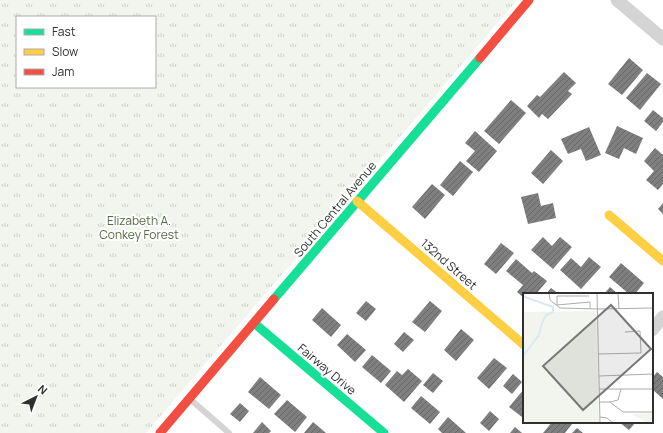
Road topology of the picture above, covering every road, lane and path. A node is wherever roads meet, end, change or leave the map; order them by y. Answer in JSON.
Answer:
{"nodes":[{"id":1,"x":529,"y":0,"type":"edge"},
{"id":2,"x":617,"y":0,"type":"edge"},
{"id":3,"x":663,"y":39,"type":"edge"},
{"id":4,"x":357,"y":201,"type":"junction"},
{"id":5,"x":609,"y":215,"type":"dead end"},
{"id":6,"x":663,"y":261,"type":"edge"},
{"id":7,"x":663,"y":317,"type":"edge"},
{"id":8,"x":254,"y":323,"type":"junction"},
{"id":9,"x":653,"y":329,"type":"edge"},
{"id":10,"x":523,"y":344,"type":"edge"},
{"id":11,"x":189,"y":398,"type":"junction"},
{"id":12,"x":160,"y":433,"type":"edge"},
{"id":13,"x":229,"y":433,"type":"edge"},
{"id":14,"x":384,"y":433,"type":"edge"}],
"edges":[{"from":1,"to":4,"type":"street","name":"South Central Avenue"},
{"from":2,"to":3,"type":"street"},
{"from":4,"to":8,"type":"street","name":"South Central Avenue"},
{"from":4,"to":10,"type":"street","name":"132nd Street"},
{"from":5,"to":6,"type":"street"},
{"from":7,"to":9,"type":"street"},
{"from":8,"to":11,"type":"street","name":"South Central Avenue"},
{"from":8,"to":14,"type":"street","name":"Fairway Drive"},
{"from":11,"to":12,"type":"street","name":"South Central Avenue"},
{"from":11,"to":13,"type":"lane"}]}
